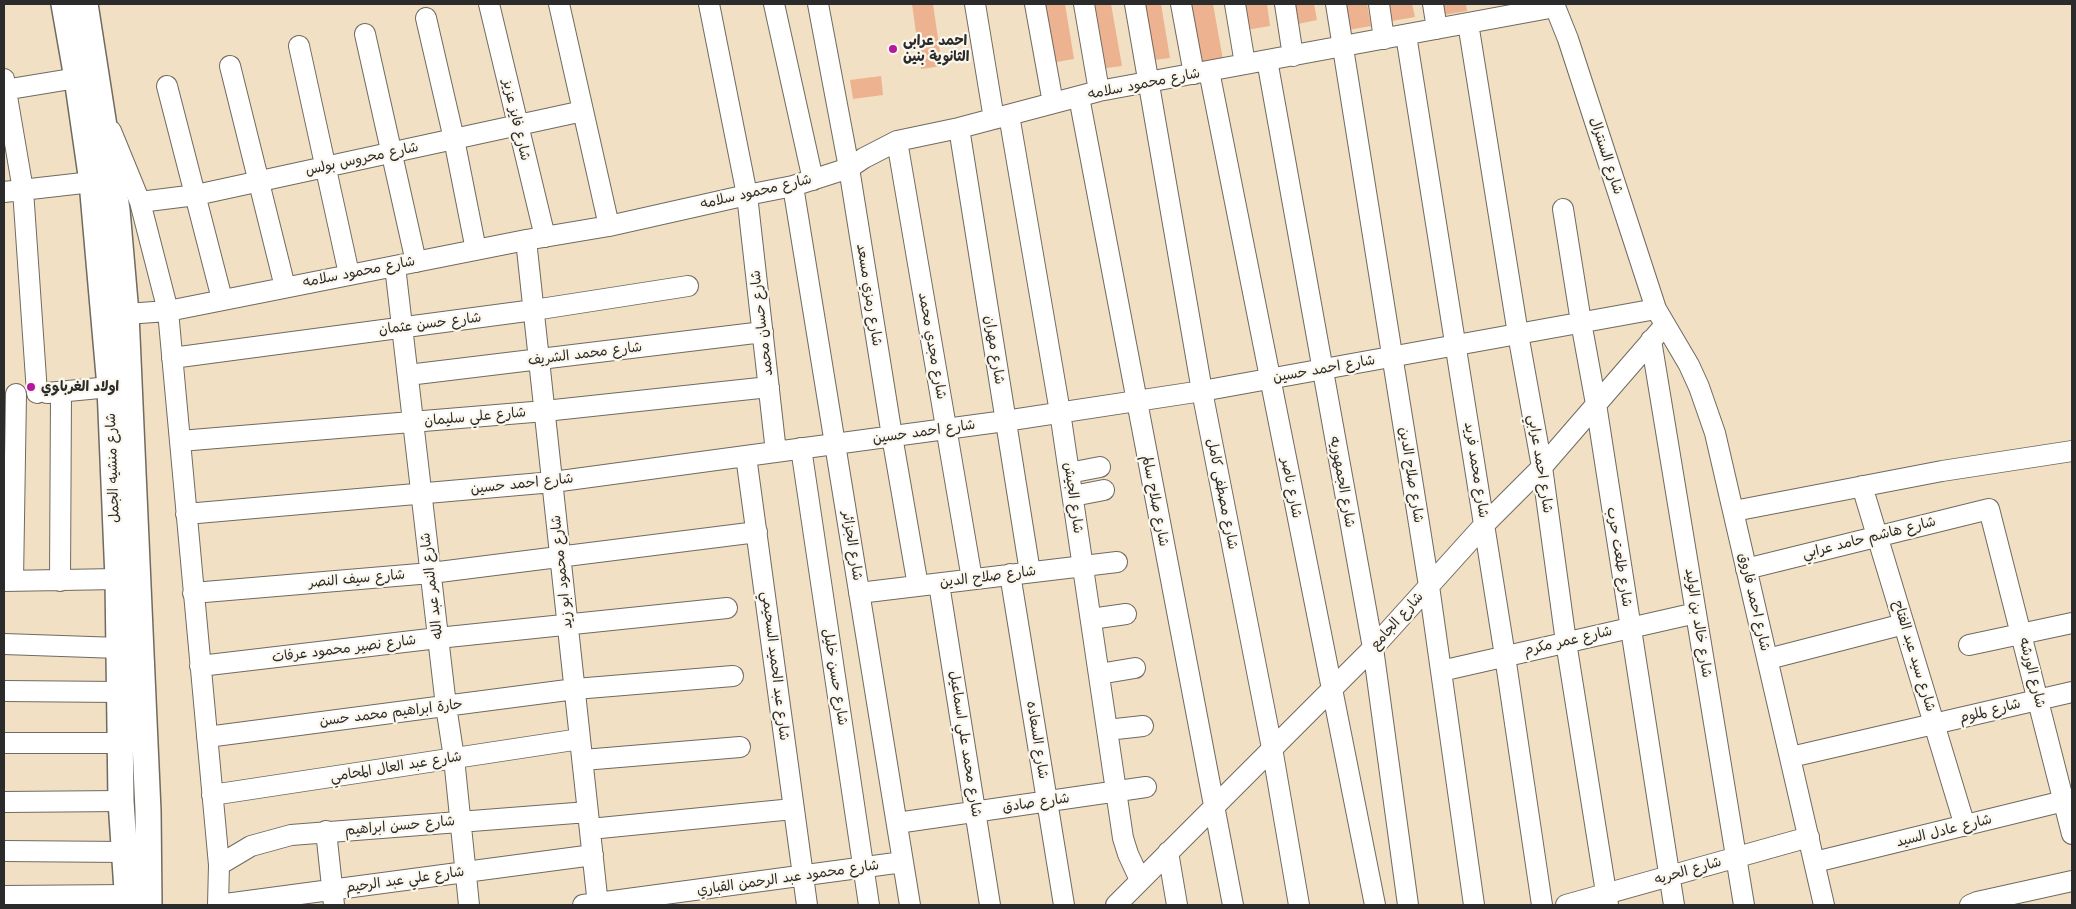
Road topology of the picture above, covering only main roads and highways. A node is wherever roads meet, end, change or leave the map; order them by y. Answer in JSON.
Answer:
{"nodes":[{"id":1,"x":64,"y":4,"type":"edge"},
{"id":2,"x":85,"y":4,"type":"edge"},
{"id":3,"x":134,"y":900,"type":"edge"}],
"edges":[{"from":1,"to":3,"type":"main road","name":"شارع منشيه الجمل"},
{"from":2,"to":3,"type":"main road","name":"شارع منشيه الجمل"}]}
